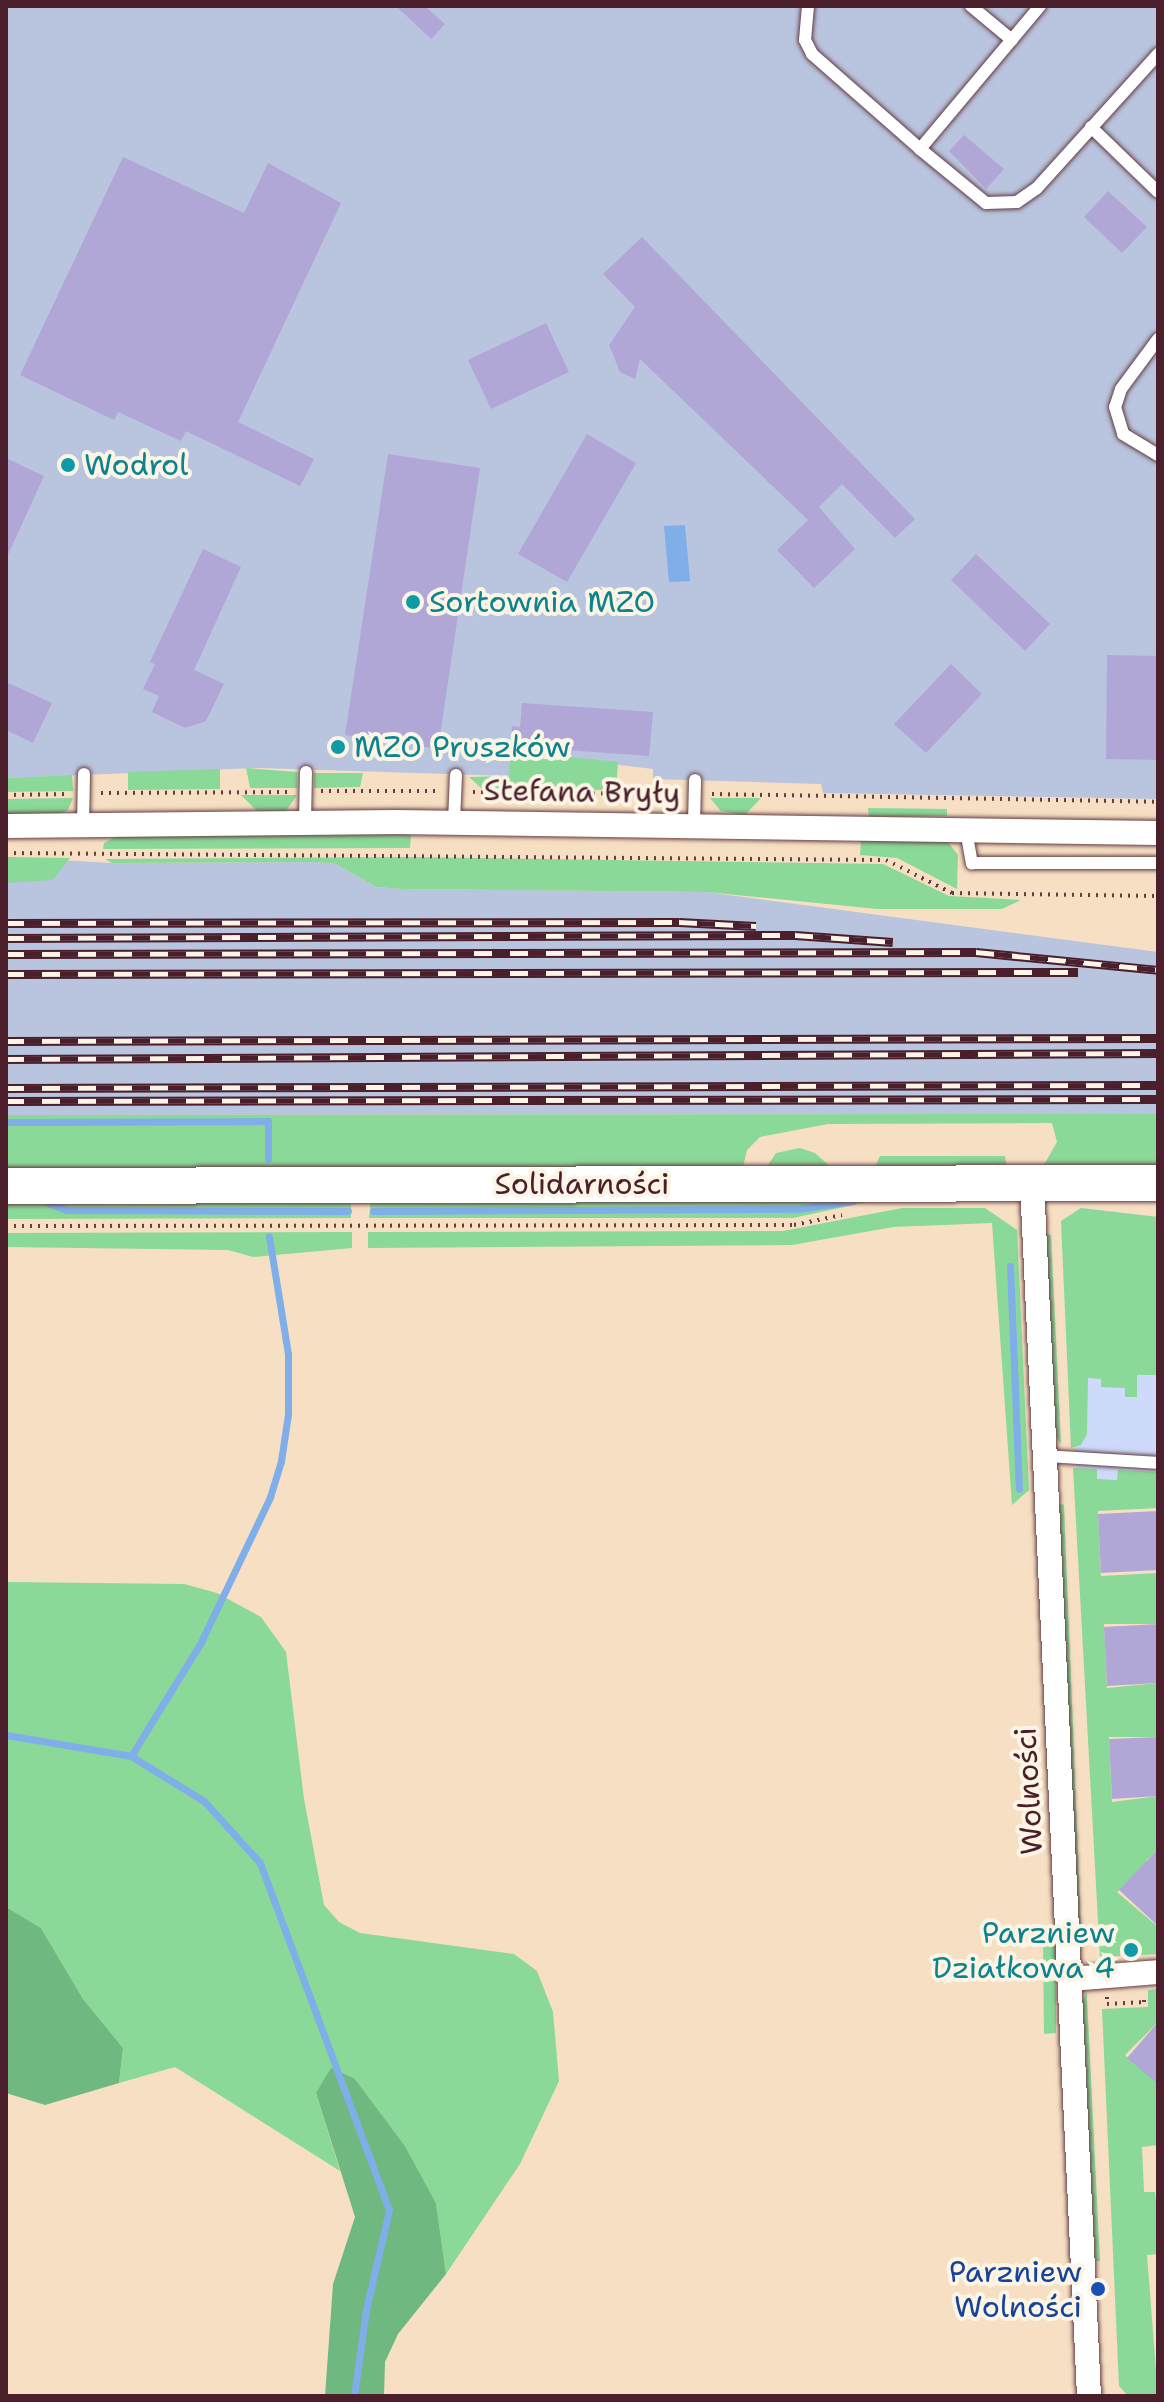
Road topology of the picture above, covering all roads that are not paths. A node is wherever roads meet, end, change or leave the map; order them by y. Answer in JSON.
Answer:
{"nodes":[{"id":1,"x":808,"y":6,"type":"edge"},
{"id":2,"x":971,"y":6,"type":"edge"},
{"id":3,"x":1040,"y":6,"type":"edge"},
{"id":4,"x":1012,"y":40,"type":"junction"},
{"id":5,"x":1158,"y":54,"type":"edge"},
{"id":6,"x":1091,"y":127,"type":"junction"},
{"id":7,"x":920,"y":149,"type":"junction"},
{"id":8,"x":1158,"y":192,"type":"edge"},
{"id":9,"x":1158,"y":339,"type":"edge"},
{"id":10,"x":1158,"y":455,"type":"edge"},
{"id":11,"x":306,"y":772,"type":"dead end"},
{"id":12,"x":84,"y":774,"type":"dead end"},
{"id":13,"x":456,"y":775,"type":"dead end"},
{"id":14,"x":695,"y":787,"type":"road end"},
{"id":15,"x":305,"y":822,"type":"junction"},
{"id":16,"x":454,"y":822,"type":"junction"},
{"id":17,"x":83,"y":825,"type":"junction"},
{"id":18,"x":694,"y":825,"type":"junction"},
{"id":19,"x":6,"y":826,"type":"edge"},
{"id":20,"x":966,"y":830,"type":"junction"},
{"id":21,"x":1158,"y":833,"type":"edge"},
{"id":22,"x":1158,"y":863,"type":"edge"},
{"id":23,"x":1032,"y":1183,"type":"junction"},
{"id":24,"x":1158,"y":1183,"type":"edge"},
{"id":25,"x":6,"y":1186,"type":"edge"},
{"id":26,"x":1045,"y":1456,"type":"junction"},
{"id":27,"x":1158,"y":1463,"type":"edge"},
{"id":28,"x":1158,"y":1972,"type":"edge"},
{"id":29,"x":1070,"y":1979,"type":"junction"},
{"id":30,"x":1089,"y":2396,"type":"edge"}],
"edges":[{"from":1,"to":7,"type":"lane"},
{"from":2,"to":4,"type":"lane"},
{"from":3,"to":4,"type":"lane"},
{"from":4,"to":7,"type":"lane"},
{"from":5,"to":6,"type":"lane"},
{"from":6,"to":7,"type":"lane"},
{"from":6,"to":8,"type":"lane"},
{"from":9,"to":10,"type":"lane"},
{"from":11,"to":15,"type":"lane"},
{"from":12,"to":17,"type":"lane"},
{"from":13,"to":16,"type":"lane"},
{"from":14,"to":18,"type":"lane"},
{"from":15,"to":16,"type":"street","name":"Stefana Bryły"},
{"from":15,"to":17,"type":"street","name":"Stefana Bryły"},
{"from":16,"to":18,"type":"street","name":"Stefana Bryły"},
{"from":17,"to":19,"type":"street","name":"Stefana Bryły"},
{"from":18,"to":20,"type":"street","name":"Stefana Bryły"},
{"from":20,"to":21,"type":"street","name":"Stefana Bryły"},
{"from":20,"to":22,"type":"lane"},
{"from":23,"to":24,"type":"street","name":"Solidarności"},
{"from":23,"to":25,"type":"street","name":"Solidarności"},
{"from":23,"to":26,"type":"street","name":"Wolności"},
{"from":26,"to":27,"type":"lane"},
{"from":26,"to":29,"type":"street","name":"Wolności"},
{"from":28,"to":29,"type":"street"},
{"from":29,"to":30,"type":"street","name":"Wolności"}]}
